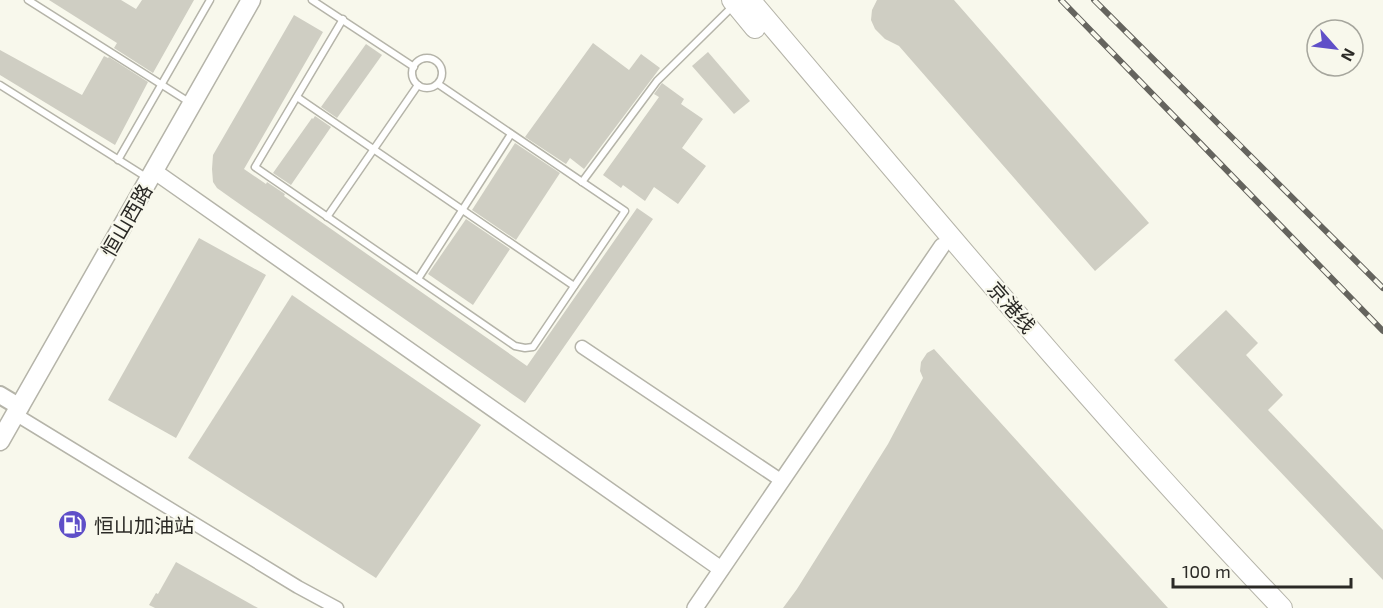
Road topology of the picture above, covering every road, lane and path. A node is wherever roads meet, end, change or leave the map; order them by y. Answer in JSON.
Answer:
{"nodes":[{"id":1,"x":28,"y":0,"type":"edge"},
{"id":2,"x":210,"y":0,"type":"edge"},
{"id":3,"x":312,"y":0,"type":"edge"},
{"id":4,"x":739,"y":1,"type":"edge"},
{"id":5,"x":251,"y":2,"type":"edge"},
{"id":6,"x":343,"y":19,"type":"junction"},
{"id":7,"x":414,"y":67,"type":"junction"},
{"id":8,"x":162,"y":84,"type":"junction"},
{"id":9,"x":438,"y":84,"type":"junction"},
{"id":10,"x":0,"y":85,"type":"edge"},
{"id":11,"x":418,"y":85,"type":"junction"},
{"id":12,"x":297,"y":97,"type":"junction"},
{"id":13,"x":192,"y":104,"type":"junction"},
{"id":14,"x":511,"y":134,"type":"junction"},
{"id":15,"x":374,"y":149,"type":"junction"},
{"id":16,"x":118,"y":160,"type":"junction"},
{"id":17,"x":151,"y":175,"type":"junction"},
{"id":18,"x":582,"y":182,"type":"junction"},
{"id":19,"x":462,"y":210,"type":"junction"},
{"id":20,"x":327,"y":217,"type":"junction"},
{"id":21,"x":942,"y":246,"type":"junction"},
{"id":22,"x":418,"y":279,"type":"junction"},
{"id":23,"x":574,"y":286,"type":"junction"},
{"id":24,"x":582,"y":347,"type":"dead end"},
{"id":25,"x":0,"y":395,"type":"edge"},
{"id":26,"x":12,"y":413,"type":"edge"},
{"id":27,"x":0,"y":441,"type":"edge"},
{"id":28,"x":782,"y":481,"type":"junction"},
{"id":29,"x":722,"y":570,"type":"junction"},
{"id":30,"x":337,"y":608,"type":"edge"},
{"id":31,"x":695,"y":608,"type":"edge"},
{"id":32,"x":1264,"y":608,"type":"edge"},
{"id":33,"x":1282,"y":608,"type":"edge"}],
"edges":[{"from":1,"to":8,"type":"lane"},
{"from":2,"to":8,"type":"lane"},
{"from":3,"to":6,"type":"lane"},
{"from":4,"to":18,"type":"lane"},
{"from":4,"to":21,"type":"highway","name":"京港线"},
{"from":4,"to":33,"type":"highway","name":"京港线"},
{"from":5,"to":13,"type":"main road","name":"恒山西路"},
{"from":6,"to":7,"type":"lane"},
{"from":6,"to":12,"type":"lane"},
{"from":7,"to":9,"type":"lane"},
{"from":7,"to":11,"type":"lane"},
{"from":8,"to":13,"type":"lane"},
{"from":8,"to":16,"type":"lane"},
{"from":9,"to":11,"type":"lane"},
{"from":9,"to":14,"type":"lane"},
{"from":10,"to":16,"type":"lane"},
{"from":11,"to":15,"type":"lane"},
{"from":12,"to":15,"type":"lane"},
{"from":12,"to":20,"type":"lane"},
{"from":13,"to":17,"type":"main road","name":"恒山西路"},
{"from":14,"to":18,"type":"lane"},
{"from":14,"to":19,"type":"lane"},
{"from":15,"to":19,"type":"lane"},
{"from":15,"to":20,"type":"lane"},
{"from":16,"to":17,"type":"lane"},
{"from":17,"to":26,"type":"main road","name":"恒山西路"},
{"from":17,"to":29,"type":"street"},
{"from":18,"to":23,"type":"lane"},
{"from":19,"to":22,"type":"lane"},
{"from":19,"to":23,"type":"lane"},
{"from":20,"to":22,"type":"lane"},
{"from":21,"to":28,"type":"street"},
{"from":21,"to":32,"type":"highway","name":"京港线"},
{"from":22,"to":23,"type":"lane"},
{"from":24,"to":28,"type":"street"},
{"from":25,"to":26,"type":"main road"},
{"from":26,"to":27,"type":"main road","name":"恒山西路"},
{"from":26,"to":30,"type":"street"},
{"from":28,"to":29,"type":"street"},
{"from":29,"to":31,"type":"street"}]}
